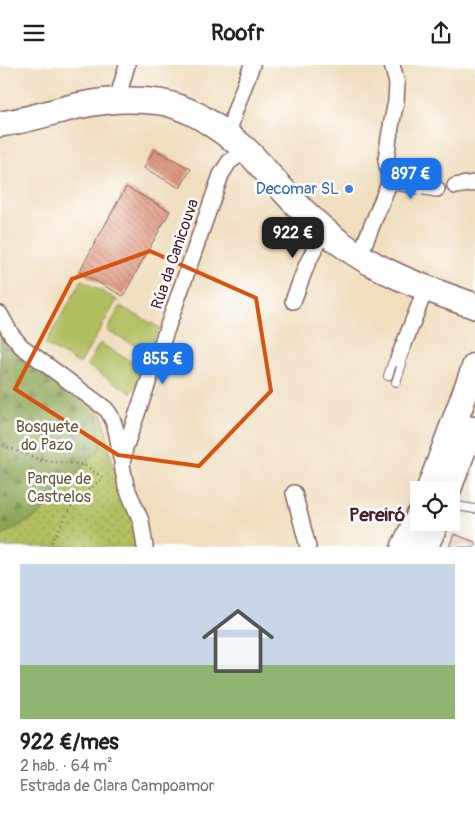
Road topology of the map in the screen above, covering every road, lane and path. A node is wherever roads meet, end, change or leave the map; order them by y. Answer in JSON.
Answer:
{"nodes":[{"id":1,"x":127,"y":65,"type":"edge"},
{"id":2,"x":252,"y":65,"type":"edge"},
{"id":3,"x":392,"y":65,"type":"edge"},
{"id":4,"x":118,"y":99,"type":"junction"},
{"id":5,"x":0,"y":124,"type":"edge"},
{"id":6,"x":237,"y":143,"type":"junction"},
{"id":7,"x":390,"y":181,"type":"junction"},
{"id":8,"x":475,"y":183,"type":"edge"},
{"id":9,"x":455,"y":186,"type":"dead end"},
{"id":10,"x":437,"y":189,"type":"dead end"},
{"id":11,"x":324,"y":231,"type":"junction"},
{"id":12,"x":359,"y":257,"type":"junction"},
{"id":13,"x":426,"y":288,"type":"junction"},
{"id":14,"x":293,"y":301,"type":"dead end"},
{"id":15,"x":475,"y":306,"type":"edge"},
{"id":16,"x":0,"y":314,"type":"edge"},
{"id":17,"x":398,"y":359,"type":"junction"},
{"id":18,"x":475,"y":366,"type":"edge"},
{"id":19,"x":388,"y":376,"type":"dead end"},
{"id":20,"x":396,"y":382,"type":"dead end"},
{"id":21,"x":475,"y":417,"type":"edge"},
{"id":22,"x":0,"y":441,"type":"edge"},
{"id":23,"x":122,"y":465,"type":"junction"},
{"id":24,"x":432,"y":481,"type":"edge"},
{"id":25,"x":451,"y":481,"type":"edge"},
{"id":26,"x":294,"y":493,"type":"dead end"},
{"id":27,"x":460,"y":507,"type":"edge"},
{"id":28,"x":475,"y":509,"type":"edge"},
{"id":29,"x":412,"y":531,"type":"edge"},
{"id":30,"x":432,"y":531,"type":"edge"},
{"id":31,"x":49,"y":547,"type":"edge"},
{"id":32,"x":145,"y":547,"type":"edge"},
{"id":33,"x":308,"y":547,"type":"edge"},
{"id":34,"x":404,"y":547,"type":"edge"},
{"id":35,"x":425,"y":547,"type":"edge"}],
"edges":[{"from":1,"to":4,"type":"street"},
{"from":2,"to":6,"type":"street"},
{"from":3,"to":7,"type":"street"},
{"from":4,"to":5,"type":"main road"},
{"from":4,"to":6,"type":"main road"},
{"from":6,"to":11,"type":"main road"},
{"from":6,"to":23,"type":"street","name":"Rúa da Canicouva"},
{"from":7,"to":10,"type":"street"},
{"from":7,"to":12,"type":"street"},
{"from":8,"to":9,"type":"street"},
{"from":11,"to":12,"type":"main road"},
{"from":11,"to":14,"type":"street"},
{"from":12,"to":13,"type":"main road"},
{"from":13,"to":15,"type":"main road"},
{"from":13,"to":17,"type":"street"},
{"from":16,"to":23,"type":"street","name":"Rúa da Canicouva"},
{"from":17,"to":19,"type":"lane"},
{"from":17,"to":20,"type":"lane"},
{"from":18,"to":24,"type":"main road"},
{"from":21,"to":25,"type":"main road"},
{"from":22,"to":31,"type":"path"},
{"from":23,"to":32,"type":"street","name":"Rúa da Canicouva"},
{"from":26,"to":33,"type":"street"},
{"from":27,"to":28,"type":"lane"},
{"from":29,"to":34,"type":"main road"},
{"from":30,"to":35,"type":"main road"}]}
